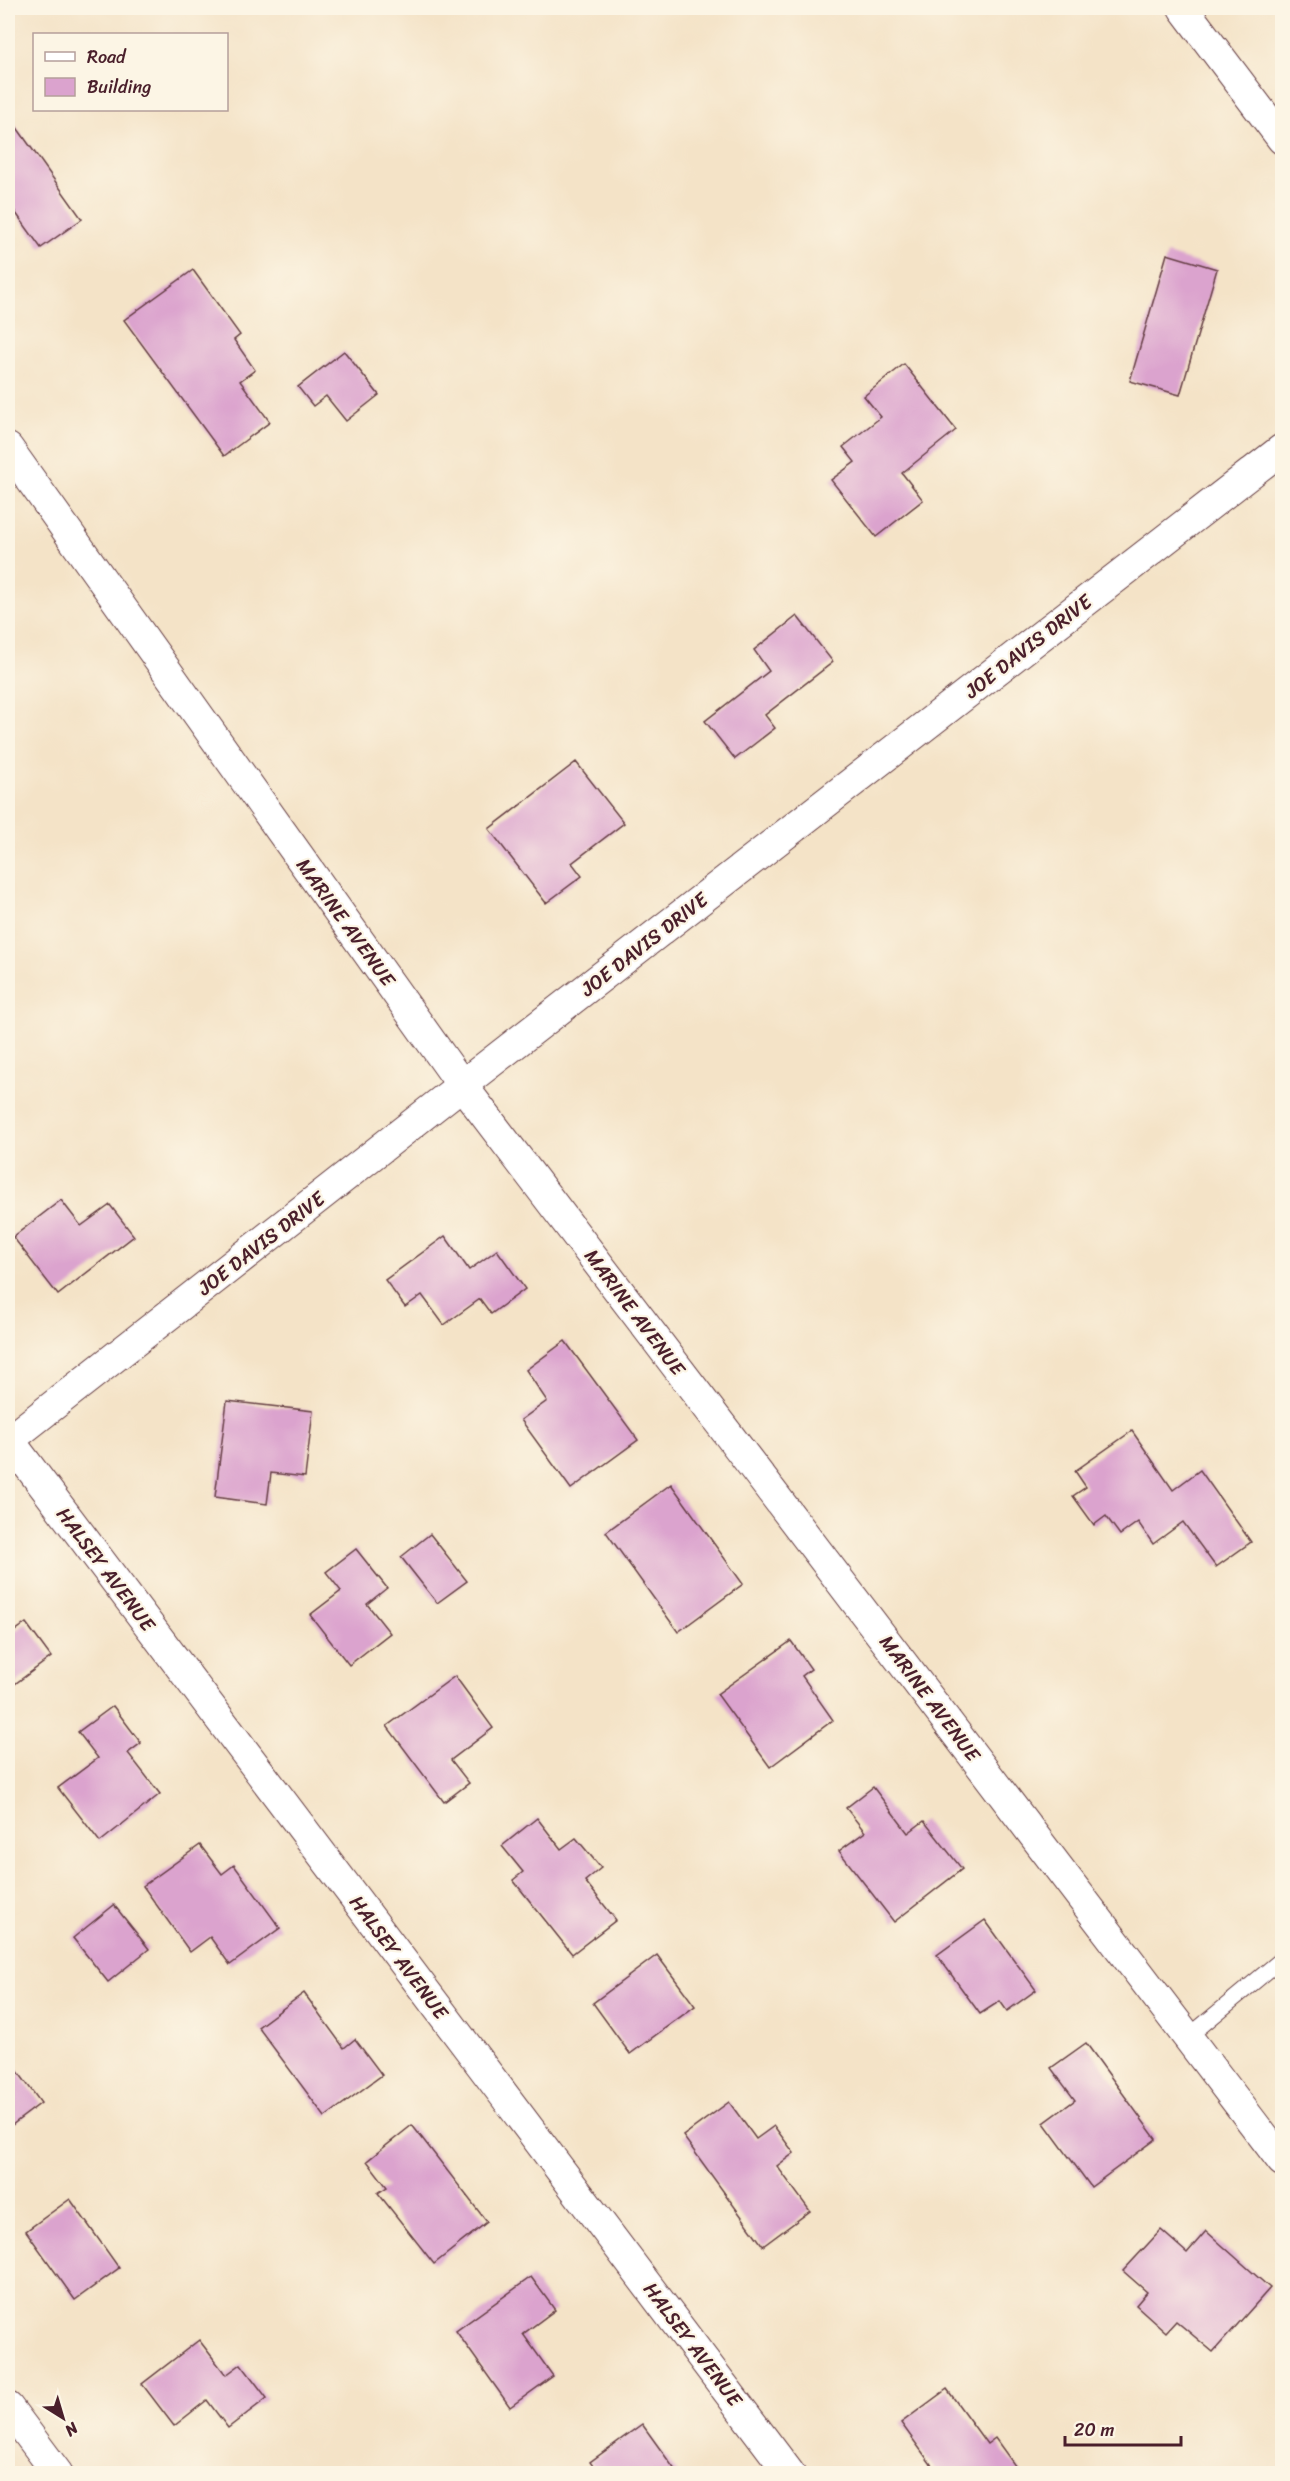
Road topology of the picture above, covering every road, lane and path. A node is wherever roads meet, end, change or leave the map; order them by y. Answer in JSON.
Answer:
{"nodes":[{"id":1,"x":1183,"y":8,"type":"edge"},
{"id":2,"x":1282,"y":140,"type":"edge"},
{"id":3,"x":8,"y":448,"type":"edge"},
{"id":4,"x":1282,"y":449,"type":"edge"},
{"id":5,"x":462,"y":1085,"type":"junction"},
{"id":6,"x":8,"y":1441,"type":"edge"},
{"id":7,"x":1282,"y":1959,"type":"edge"},
{"id":8,"x":1188,"y":2037,"type":"junction"},
{"id":9,"x":1282,"y":2162,"type":"edge"},
{"id":10,"x":8,"y":2407,"type":"edge"},
{"id":11,"x":58,"y":2474,"type":"edge"},
{"id":12,"x":790,"y":2474,"type":"edge"}],
"edges":[{"from":1,"to":2,"type":"street"},
{"from":3,"to":5,"type":"street","name":"MARINE AVENUE"},
{"from":4,"to":5,"type":"street","name":"JOE DAVIS DRIVE"},
{"from":5,"to":6,"type":"street","name":"JOE DAVIS DRIVE"},
{"from":5,"to":8,"type":"street","name":"MARINE AVENUE"},
{"from":6,"to":12,"type":"street","name":"HALSEY AVENUE"},
{"from":7,"to":8,"type":"lane"},
{"from":8,"to":9,"type":"street","name":"MARINE AVENUE"},
{"from":10,"to":11,"type":"street"}]}
